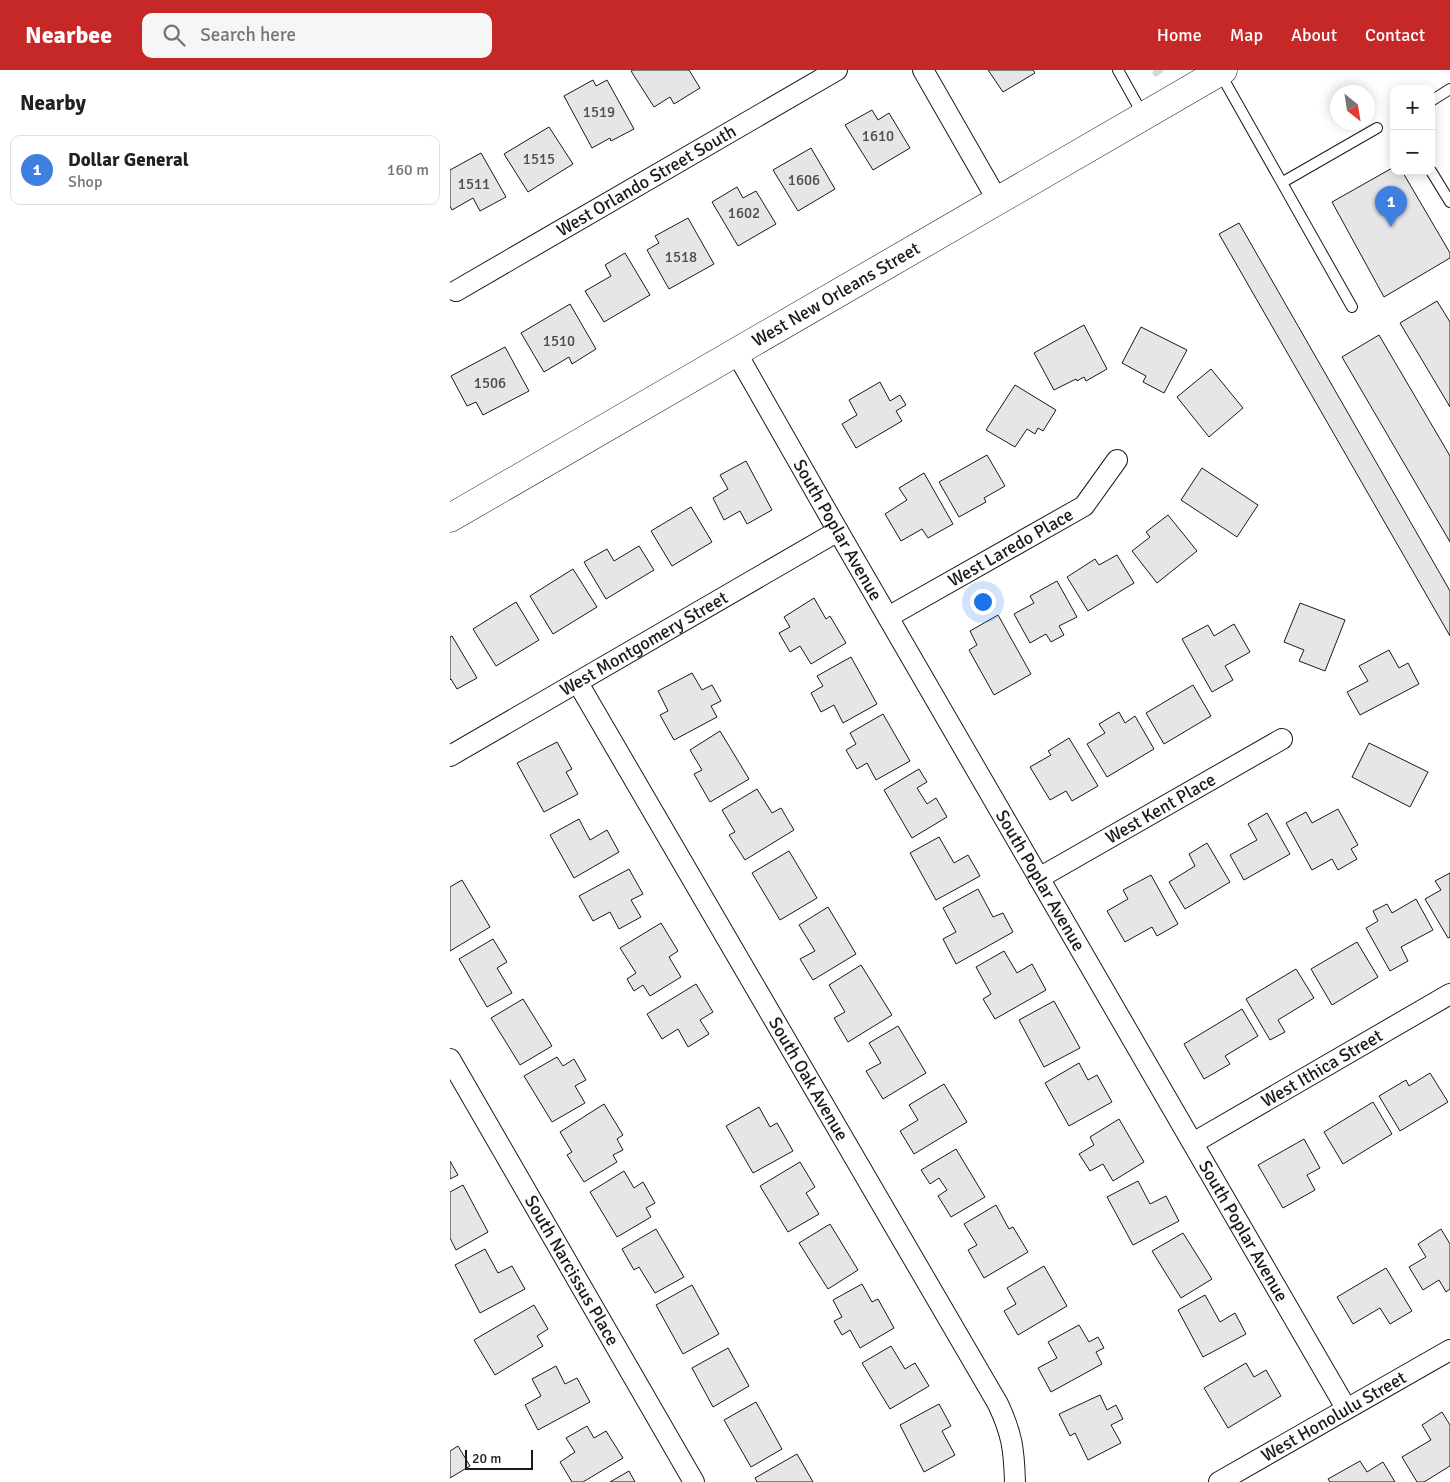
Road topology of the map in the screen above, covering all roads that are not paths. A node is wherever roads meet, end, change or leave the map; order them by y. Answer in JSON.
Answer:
{"nodes":[{"id":1,"x":836,"y":70,"type":"edge"},
{"id":2,"x":923,"y":70,"type":"edge"},
{"id":3,"x":1118,"y":70,"type":"edge"},
{"id":4,"x":1221,"y":71,"type":"edge"},
{"id":5,"x":1450,"y":89,"type":"edge"},
{"id":6,"x":1435,"y":98,"type":"edge"},
{"id":7,"x":1144,"y":116,"type":"junction"},
{"id":8,"x":1377,"y":128,"type":"dead end"},
{"id":9,"x":1433,"y":175,"type":"edge"},
{"id":10,"x":1283,"y":182,"type":"junction"},
{"id":11,"x":998,"y":201,"type":"junction"},
{"id":12,"x":1450,"y":202,"type":"edge"},
{"id":13,"x":456,"y":291,"type":"dead end"},
{"id":14,"x":1352,"y":307,"type":"dead end"},
{"id":15,"x":736,"y":352,"type":"junction"},
{"id":16,"x":1117,"y":460,"type":"dead end"},
{"id":17,"x":450,"y":518,"type":"edge"},
{"id":18,"x":838,"y":531,"type":"junction"},
{"id":19,"x":888,"y":617,"type":"junction"},
{"id":20,"x":578,"y":683,"type":"junction"},
{"id":21,"x":1282,"y":739,"type":"dead end"},
{"id":22,"x":450,"y":756,"type":"edge"},
{"id":23,"x":1039,"y":878,"type":"junction"},
{"id":24,"x":1450,"y":994,"type":"edge"},
{"id":25,"x":450,"y":1059,"type":"edge"},
{"id":26,"x":1193,"y":1143,"type":"junction"},
{"id":27,"x":1450,"y":1350,"type":"edge"},
{"id":28,"x":1346,"y":1408,"type":"junction"},
{"id":29,"x":694,"y":1482,"type":"edge"},
{"id":30,"x":1015,"y":1482,"type":"edge"},
{"id":31,"x":1219,"y":1482,"type":"edge"}],
"edges":[{"from":1,"to":13,"type":"street","name":"West Orlando Street South"},
{"from":2,"to":11,"type":"street"},
{"from":3,"to":7,"type":"lane"},
{"from":4,"to":7,"type":"main road","name":"West New Orleans Street"},
{"from":4,"to":10,"type":"lane"},
{"from":5,"to":6,"type":"lane"},
{"from":7,"to":11,"type":"main road","name":"West New Orleans Street"},
{"from":8,"to":10,"type":"lane"},
{"from":9,"to":12,"type":"lane"},
{"from":10,"to":14,"type":"lane"},
{"from":11,"to":15,"type":"main road","name":"West New Orleans Street"},
{"from":15,"to":17,"type":"main road","name":"West New Orleans Street"},
{"from":15,"to":18,"type":"street","name":"South Poplar Avenue"},
{"from":16,"to":19,"type":"street","name":"West Laredo Place"},
{"from":18,"to":19,"type":"street","name":"South Poplar Avenue"},
{"from":18,"to":20,"type":"street","name":"West Montgomery Street"},
{"from":19,"to":23,"type":"street","name":"South Poplar Avenue"},
{"from":20,"to":22,"type":"street","name":"West Montgomery Street"},
{"from":20,"to":30,"type":"street","name":"South Oak Avenue"},
{"from":21,"to":23,"type":"street","name":"West Kent Place"},
{"from":23,"to":26,"type":"street","name":"South Poplar Avenue"},
{"from":24,"to":26,"type":"street","name":"West Ithica Street"},
{"from":25,"to":29,"type":"street","name":"South Narcissus Place"},
{"from":26,"to":28,"type":"street","name":"South Poplar Avenue"},
{"from":27,"to":28,"type":"street","name":"West Honolulu Street"},
{"from":28,"to":31,"type":"street","name":"West Honolulu Street"}]}
